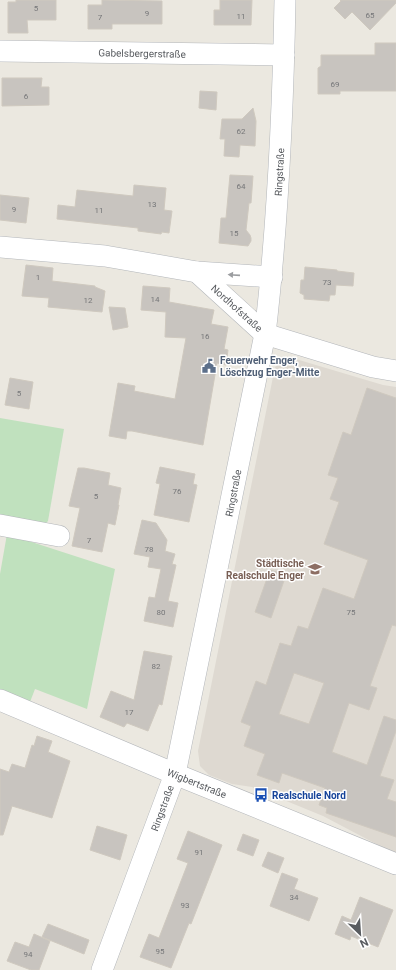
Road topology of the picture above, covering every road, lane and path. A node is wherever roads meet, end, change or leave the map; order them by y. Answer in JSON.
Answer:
{"nodes":[{"id":1,"x":285,"y":0,"type":"edge"},
{"id":2,"x":0,"y":51,"type":"edge"},
{"id":3,"x":284,"y":55,"type":"junction"},
{"id":4,"x":1,"y":252,"type":"edge"},
{"id":5,"x":197,"y":272,"type":"junction"},
{"id":6,"x":272,"y":277,"type":"junction"},
{"id":7,"x":265,"y":334,"type":"junction"},
{"id":8,"x":396,"y":371,"type":"edge"},
{"id":9,"x":0,"y":525,"type":"edge"},
{"id":10,"x":59,"y":536,"type":"dead end"},
{"id":11,"x":0,"y":700,"type":"edge"},
{"id":12,"x":175,"y":774,"type":"junction"},
{"id":13,"x":396,"y":864,"type":"edge"},
{"id":14,"x":102,"y":970,"type":"edge"}],
"edges":[{"from":1,"to":3,"type":"street","name":"Ringstraße"},
{"from":2,"to":3,"type":"street","name":"Gabelsbergerstraße"},
{"from":3,"to":6,"type":"street","name":"Ringstraße"},
{"from":4,"to":5,"type":"street","name":"Nordhofstraße"},
{"from":6,"to":5,"type":"street","name":"Nordhofstraße","one_way":true},
{"from":5,"to":7,"type":"street","name":"Nordhofstraße"},
{"from":6,"to":7,"type":"street","name":"Ringstraße"},
{"from":7,"to":8,"type":"street","name":"Nordhofstraße"},
{"from":7,"to":12,"type":"street","name":"Ringstraße"},
{"from":9,"to":10,"type":"street"},
{"from":11,"to":12,"type":"street","name":"Wigbertstraße"},
{"from":12,"to":13,"type":"street","name":"Wigbertstraße"},
{"from":12,"to":14,"type":"street","name":"Ringstraße"}]}
